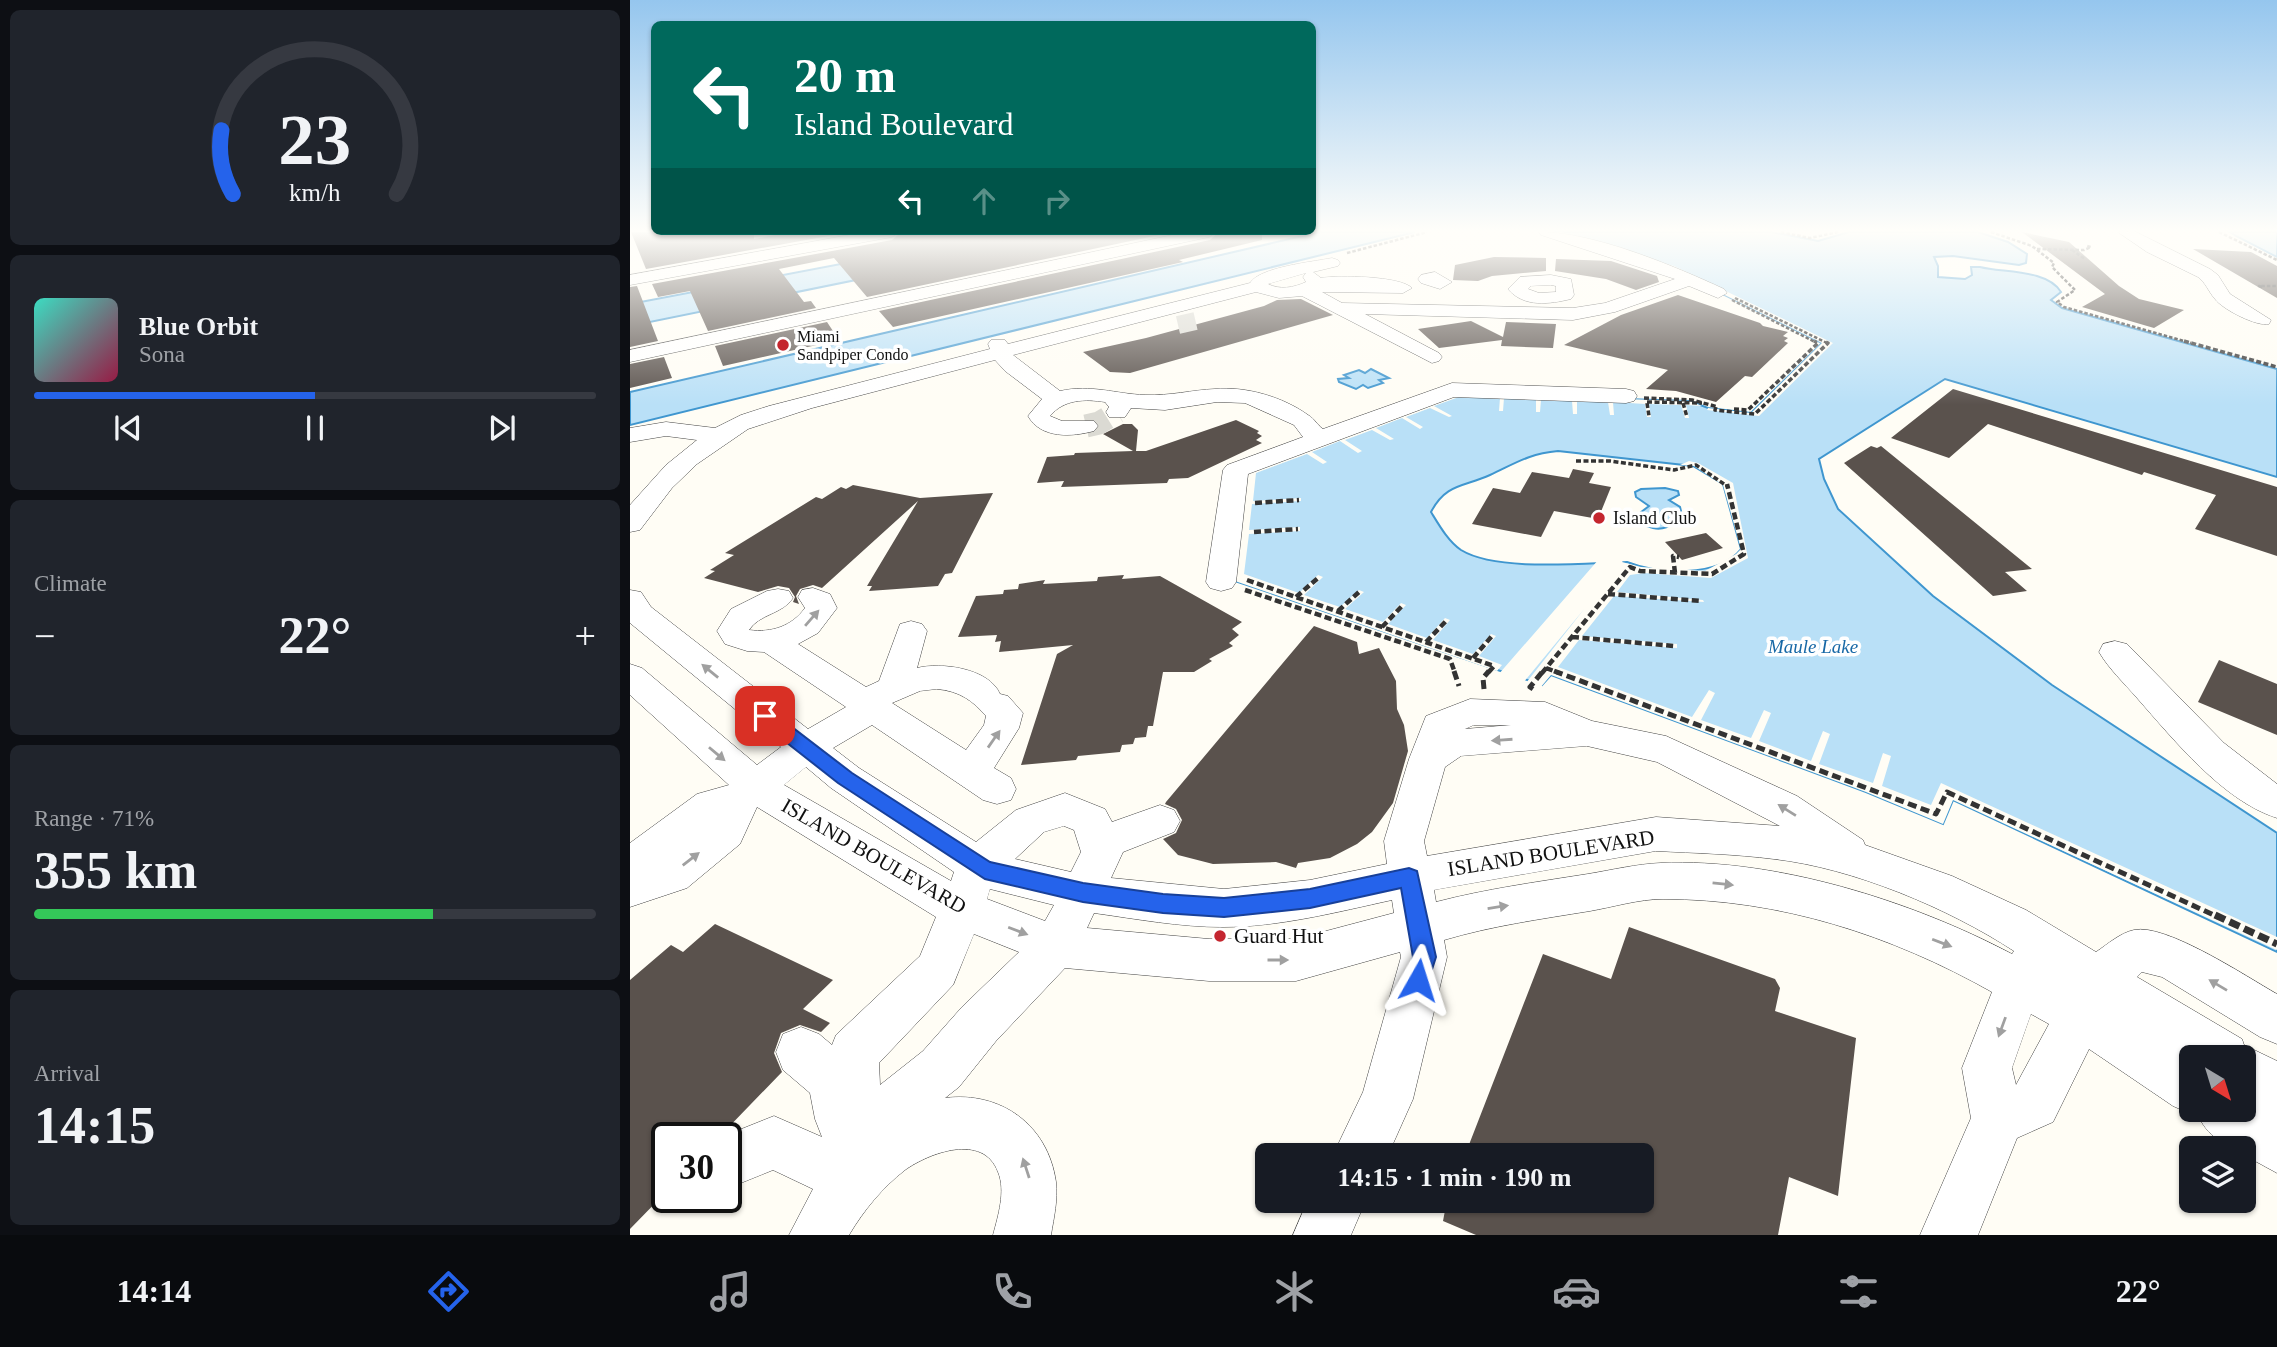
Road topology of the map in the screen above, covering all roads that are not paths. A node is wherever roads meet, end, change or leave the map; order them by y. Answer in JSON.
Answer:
{"nodes":[{"id":1,"x":971,"y":290,"type":"edge"},
{"id":2,"x":1252,"y":290,"type":"edge"},
{"id":3,"x":1259,"y":290,"type":"edge"},
{"id":4,"x":1317,"y":290,"type":"edge"},
{"id":5,"x":1437,"y":290,"type":"edge"},
{"id":6,"x":1661,"y":290,"type":"edge"},
{"id":7,"x":1712,"y":290,"type":"edge"},
{"id":8,"x":2218,"y":290,"type":"edge"},
{"id":9,"x":1516,"y":293,"type":"dead end"},
{"id":10,"x":1725,"y":295,"type":"road end"},
{"id":11,"x":1339,"y":308,"type":"junction"},
{"id":12,"x":1216,"y":311,"type":"junction"},
{"id":13,"x":1248,"y":311,"type":"dead end"},
{"id":14,"x":690,"y":317,"type":"dead end"},
{"id":15,"x":2262,"y":320,"type":"dead end"},
{"id":16,"x":1088,"y":325,"type":"junction"},
{"id":17,"x":1178,"y":325,"type":"tunnel mouth"},
{"id":18,"x":1150,"y":329,"type":"junction"},
{"id":19,"x":701,"y":341,"type":"junction"},
{"id":20,"x":1000,"y":348,"type":"junction"},
{"id":21,"x":630,"y":356,"type":"edge"},
{"id":22,"x":1432,"y":357,"type":"dead end"},
{"id":23,"x":1058,"y":400,"type":"junction"},
{"id":24,"x":1637,"y":400,"type":"road end"},
{"id":25,"x":1086,"y":426,"type":"tunnel mouth"},
{"id":26,"x":709,"y":434,"type":"junction"},
{"id":27,"x":630,"y":435,"type":"edge"},
{"id":28,"x":1322,"y":439,"type":"junction"},
{"id":29,"x":656,"y":461,"type":"dead end"},
{"id":30,"x":630,"y":524,"type":"edge"},
{"id":31,"x":1230,"y":579,"type":"road end"},
{"id":32,"x":813,"y":597,"type":"dead end"},
{"id":33,"x":778,"y":598,"type":"dead end"},
{"id":34,"x":630,"y":599,"type":"edge"},
{"id":35,"x":920,"y":630,"type":"dead end"},
{"id":36,"x":770,"y":641,"type":"junction"},
{"id":37,"x":2120,"y":657,"type":"dead end"},
{"id":38,"x":630,"y":676,"type":"edge"},
{"id":39,"x":886,"y":695,"type":"junction"},
{"id":40,"x":805,"y":748,"type":"junction"},
{"id":41,"x":748,"y":792,"type":"junction"},
{"id":42,"x":2277,"y":803,"type":"edge"},
{"id":43,"x":1160,"y":821,"type":"dead end"},
{"id":44,"x":1099,"y":843,"type":"junction"},
{"id":45,"x":1864,"y":862,"type":"junction"},
{"id":46,"x":630,"y":866,"type":"edge"},
{"id":47,"x":978,"y":866,"type":"junction"},
{"id":48,"x":1409,"y":877,"type":"junction"},
{"id":49,"x":630,"y":889,"type":"edge"},
{"id":50,"x":1083,"y":893,"type":"junction"},
{"id":51,"x":960,"y":908,"type":"junction"},
{"id":52,"x":1418,"y":929,"type":"junction"},
{"id":53,"x":1056,"y":946,"type":"junction"},
{"id":54,"x":2031,"y":963,"type":"junction"},
{"id":55,"x":2089,"y":996,"type":"junction"},
{"id":56,"x":2277,"y":1020,"type":"edge"},
{"id":57,"x":2197,"y":1045,"type":"edge"},
{"id":58,"x":801,"y":1052,"type":"dead end"},
{"id":59,"x":2179,"y":1077,"type":"edge"},
{"id":60,"x":2256,"y":1078,"type":"edge"},
{"id":61,"x":2277,"y":1091,"type":"edge"},
{"id":62,"x":1998,"y":1118,"type":"junction"},
{"id":63,"x":2240,"y":1122,"type":"edge"},
{"id":64,"x":1366,"y":1143,"type":"edge"},
{"id":65,"x":2277,"y":1146,"type":"edge"},
{"id":66,"x":742,"y":1156,"type":"edge"},
{"id":67,"x":854,"y":1179,"type":"junction"},
{"id":68,"x":1332,"y":1213,"type":"edge"},
{"id":69,"x":818,"y":1235,"type":"edge"},
{"id":70,"x":1022,"y":1235,"type":"edge"},
{"id":71,"x":1322,"y":1235,"type":"edge"},
{"id":72,"x":1949,"y":1235,"type":"edge"}],
"edges":[{"from":1,"to":19,"type":"street"},
{"from":2,"to":16,"type":"street"},
{"from":3,"to":12,"type":"street"},
{"from":4,"to":11,"type":"street"},
{"from":5,"to":9,"type":"street"},
{"from":6,"to":11,"type":"street"},
{"from":7,"to":10,"type":"street"},
{"from":8,"to":15,"type":"street"},
{"from":11,"to":22,"type":"street"},
{"from":12,"to":13,"type":"street"},
{"from":12,"to":18,"type":"street"},
{"from":14,"to":19,"type":"street"},
{"from":16,"to":18,"type":"street"},
{"from":16,"to":20,"type":"street"},
{"from":17,"to":18,"type":"street"},
{"from":19,"to":21,"type":"street"},
{"from":20,"to":23,"type":"street"},
{"from":20,"to":26,"type":"street"},
{"from":23,"to":25,"type":"street"},
{"from":23,"to":28,"type":"street"},
{"from":24,"to":28,"type":"street"},
{"from":26,"to":27,"type":"street"},
{"from":26,"to":29,"type":"street"},
{"from":26,"to":30,"type":"street"},
{"from":28,"to":31,"type":"street"},
{"from":36,"to":32,"type":"street","one_way":true},
{"from":33,"to":36,"type":"street"},
{"from":40,"to":34,"type":"street","name":"ISLAND BOULEVARD","one_way":true},
{"from":35,"to":39,"type":"street"},
{"from":36,"to":39,"type":"street"},
{"from":37,"to":42,"type":"street"},
{"from":38,"to":41,"type":"street","name":"ISLAND BOULEVARD","one_way":true},
{"from":39,"to":39,"type":"street","one_way":true},
{"from":39,"to":40,"type":"street"},
{"from":40,"to":41,"type":"street"},
{"from":40,"to":47,"type":"street","name":"ISLAND BOULEVARD"},
{"from":41,"to":46,"type":"street"},
{"from":49,"to":41,"type":"street","one_way":true},
{"from":41,"to":51,"type":"street","name":"ISLAND BOULEVARD"},
{"from":43,"to":44,"type":"street"},
{"from":44,"to":47,"type":"street"},
{"from":44,"to":50,"type":"street"},
{"from":45,"to":48,"type":"street","name":"ISLAND BOULEVARD"},
{"from":45,"to":48,"type":"street","one_way":true},
{"from":45,"to":54,"type":"street","name":"ISLAND BOULEVARD"},
{"from":47,"to":50,"type":"street","name":"ISLAND BOULEVARD"},
{"from":47,"to":51,"type":"street"},
{"from":48,"to":50,"type":"street","name":"ISLAND BOULEVARD"},
{"from":48,"to":52,"type":"street"},
{"from":50,"to":53,"type":"street"},
{"from":51,"to":53,"type":"street","name":"ISLAND BOULEVARD","one_way":true},
{"from":51,"to":67,"type":"street"},
{"from":53,"to":52,"type":"street","name":"ISLAND BOULEVARD","one_way":true},
{"from":52,"to":54,"type":"street","name":"ISLAND BOULEVARD","one_way":true},
{"from":52,"to":64,"type":"street"},
{"from":53,"to":67,"type":"street"},
{"from":54,"to":55,"type":"street","name":"ISLAND BOULEVARD"},
{"from":54,"to":62,"type":"street","one_way":true},
{"from":56,"to":55,"type":"street","one_way":true},
{"from":55,"to":57,"type":"street","name":"ISLAND BOULEVARD"},
{"from":55,"to":59,"type":"street","name":"ISLAND BOULEVARD"},
{"from":55,"to":62,"type":"street"},
{"from":58,"to":67,"type":"street"},
{"from":60,"to":61,"type":"street"},
{"from":62,"to":72,"type":"street"},
{"from":63,"to":65,"type":"street"},
{"from":66,"to":67,"type":"street"},
{"from":67,"to":69,"type":"street"},
{"from":70,"to":67,"type":"street","one_way":true},
{"from":68,"to":71,"type":"street"}]}
